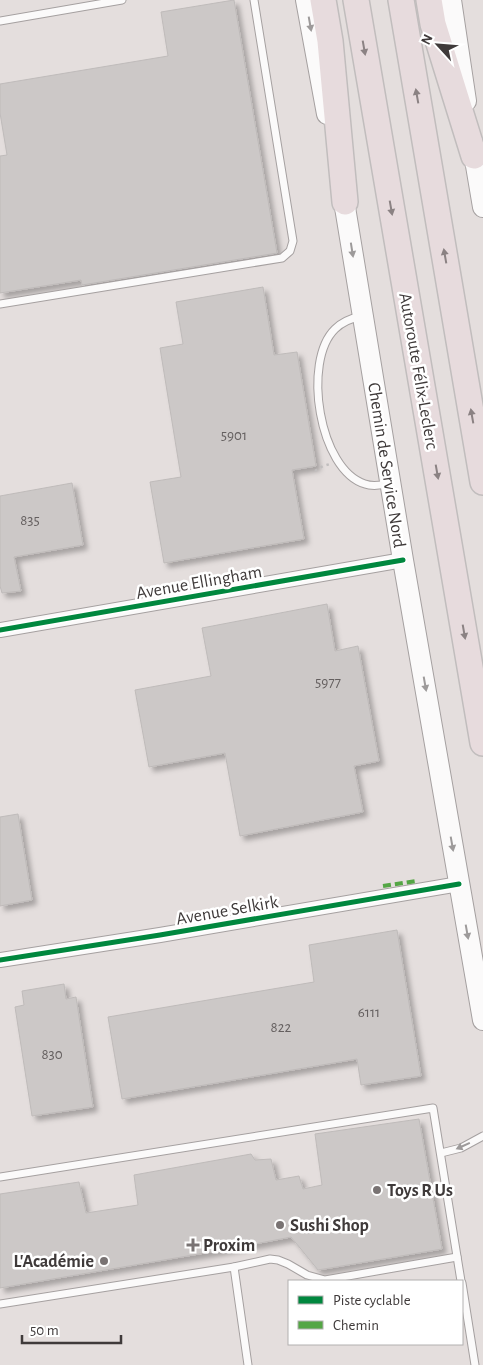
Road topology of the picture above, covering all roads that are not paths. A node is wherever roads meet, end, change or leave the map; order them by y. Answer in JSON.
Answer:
{"nodes":[{"id":1,"x":122,"y":0,"type":"edge"},
{"id":2,"x":254,"y":0,"type":"edge"},
{"id":3,"x":306,"y":0,"type":"edge"},
{"id":4,"x":323,"y":0,"type":"edge"},
{"id":5,"x":356,"y":0,"type":"edge"},
{"id":6,"x":401,"y":0,"type":"edge"},
{"id":7,"x":429,"y":0,"type":"edge"},
{"id":8,"x":451,"y":0,"type":"edge"},
{"id":9,"x":0,"y":21,"type":"edge"},
{"id":10,"x":474,"y":156,"type":"junction"},
{"id":11,"x":345,"y":202,"type":"junction"},
{"id":12,"x":483,"y":207,"type":"edge"},
{"id":13,"x":0,"y":304,"type":"edge"},
{"id":14,"x":363,"y":316,"type":"junction"},
{"id":15,"x":483,"y":482,"type":"edge"},
{"id":16,"x":391,"y":484,"type":"junction"},
{"id":17,"x":403,"y":560,"type":"junction"},
{"id":18,"x":0,"y":630,"type":"edge"},
{"id":19,"x":483,"y":743,"type":"edge"},
{"id":20,"x":459,"y":884,"type":"junction"},
{"id":21,"x":0,"y":960,"type":"edge"},
{"id":22,"x":483,"y":1020,"type":"edge"},
{"id":23,"x":483,"y":1136,"type":"edge"},
{"id":24,"x":441,"y":1153,"type":"junction"},
{"id":25,"x":0,"y":1177,"type":"edge"},
{"id":26,"x":457,"y":1257,"type":"junction"},
{"id":27,"x":234,"y":1267,"type":"junction"},
{"id":28,"x":462,"y":1280,"type":"edge"},
{"id":29,"x":463,"y":1288,"type":"edge"},
{"id":30,"x":0,"y":1304,"type":"edge"},
{"id":31,"x":248,"y":1365,"type":"edge"},
{"id":32,"x":475,"y":1365,"type":"edge"}],
"edges":[{"from":1,"to":9,"type":"lane"},
{"from":2,"to":13,"type":"lane"},
{"from":3,"to":11,"type":"main road","name":"Chemin de Service Nord","one_way":true},
{"from":4,"to":11,"type":"highway"},
{"from":5,"to":19,"type":"highway","name":"Autoroute Félix-Leclerc","one_way":true},
{"from":15,"to":6,"type":"highway","one_way":true},
{"from":7,"to":10,"type":"highway"},
{"from":8,"to":10,"type":"main road"},
{"from":10,"to":12,"type":"main road"},
{"from":11,"to":14,"type":"main road","name":"Chemin de Service Nord","one_way":true},
{"from":14,"to":16,"type":"main road","name":"Chemin de Service Nord"},
{"from":14,"to":16,"type":"lane"},
{"from":16,"to":17,"type":"main road","name":"Chemin de Service Nord"},
{"from":17,"to":18,"type":"street","name":"Avenue Ellingham"},
{"from":17,"to":20,"type":"main road","name":"Chemin de Service Nord","one_way":true},
{"from":20,"to":21,"type":"street","name":"Avenue Selkirk"},
{"from":20,"to":22,"type":"main road","name":"Chemin de Service Nord","one_way":true},
{"from":23,"to":24,"type":"lane","one_way":true},
{"from":24,"to":25,"type":"lane"},
{"from":24,"to":26,"type":"lane"},
{"from":26,"to":27,"type":"lane"},
{"from":26,"to":28,"type":"lane"},
{"from":27,"to":30,"type":"lane"},
{"from":27,"to":31,"type":"lane"},
{"from":29,"to":32,"type":"lane"}]}
